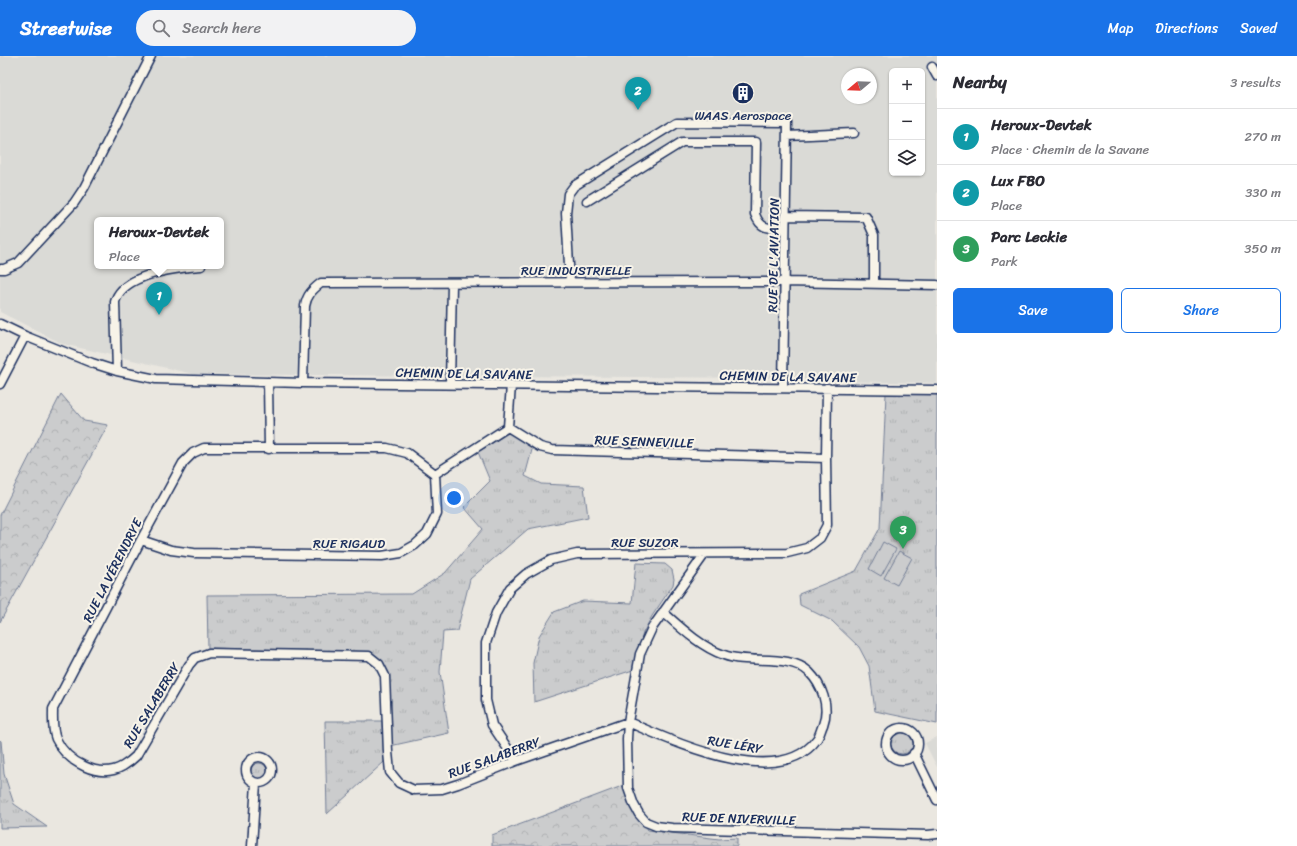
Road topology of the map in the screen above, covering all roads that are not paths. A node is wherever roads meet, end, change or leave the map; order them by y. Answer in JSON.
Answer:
{"nodes":[{"id":1,"x":151,"y":56,"type":"edge"},
{"id":2,"x":932,"y":67,"type":"dead end"},
{"id":3,"x":937,"y":76,"type":"edge"},
{"id":4,"x":854,"y":133,"type":"dead end"},
{"id":5,"x":787,"y":136,"type":"junction"},
{"id":6,"x":588,"y":201,"type":"dead end"},
{"id":7,"x":785,"y":216,"type":"junction"},
{"id":8,"x":785,"y":228,"type":"junction"},
{"id":9,"x":0,"y":269,"type":"edge"},
{"id":10,"x":172,"y":269,"type":"edge"},
{"id":11,"x":570,"y":282,"type":"junction"},
{"id":12,"x":784,"y":282,"type":"junction"},
{"id":13,"x":452,"y":283,"type":"junction"},
{"id":14,"x":874,"y":283,"type":"junction"},
{"id":15,"x":937,"y":284,"type":"edge"},
{"id":16,"x":0,"y":324,"type":"edge"},
{"id":17,"x":25,"y":336,"type":"junction"},
{"id":18,"x":117,"y":371,"type":"junction"},
{"id":19,"x":268,"y":382,"type":"junction"},
{"id":20,"x":303,"y":382,"type":"junction"},
{"id":21,"x":0,"y":384,"type":"edge"},
{"id":22,"x":450,"y":384,"type":"junction"},
{"id":23,"x":511,"y":385,"type":"junction"},
{"id":24,"x":783,"y":388,"type":"junction"},
{"id":25,"x":827,"y":388,"type":"junction"},
{"id":26,"x":937,"y":390,"type":"edge"},
{"id":27,"x":508,"y":427,"type":"junction"},
{"id":28,"x":268,"y":449,"type":"junction"},
{"id":29,"x":826,"y":458,"type":"junction"},
{"id":30,"x":435,"y":474,"type":"junction"},
{"id":31,"x":140,"y":540,"type":"junction"},
{"id":32,"x":704,"y":555,"type":"junction"},
{"id":33,"x":663,"y":612,"type":"junction"},
{"id":34,"x":628,"y":722,"type":"junction"},
{"id":35,"x":914,"y":753,"type":"dead end"},
{"id":36,"x":516,"y":761,"type":"junction"},
{"id":37,"x":82,"y":766,"type":"joint"},
{"id":38,"x":256,"y":783,"type":"dead end"},
{"id":39,"x":937,"y":800,"type":"edge"},
{"id":40,"x":937,"y":834,"type":"edge"},
{"id":41,"x":252,"y":846,"type":"edge"}],
"edges":[{"from":1,"to":9,"type":"street"},
{"from":2,"to":3,"type":"street"},
{"from":4,"to":5,"type":"street"},
{"from":5,"to":7,"type":"street","name":"RUE DE L'AVIATION"},
{"from":5,"to":11,"type":"street","name":"RUE DE L'AVIATION"},
{"from":6,"to":8,"type":"street"},
{"from":7,"to":8,"type":"street","name":"RUE DE L'AVIATION"},
{"from":7,"to":14,"type":"street"},
{"from":8,"to":12,"type":"street","name":"RUE DE L'AVIATION"},
{"from":10,"to":18,"type":"street"},
{"from":11,"to":12,"type":"street","name":"RUE INDUSTRIELLE"},
{"from":11,"to":13,"type":"street","name":"RUE INDUSTRIELLE"},
{"from":12,"to":14,"type":"street","name":"RUE INDUSTRIELLE"},
{"from":12,"to":24,"type":"street","name":"RUE DE L'AVIATION"},
{"from":13,"to":20,"type":"street","name":"RUE INDUSTRIELLE"},
{"from":13,"to":22,"type":"street"},
{"from":14,"to":15,"type":"street","name":"RUE INDUSTRIELLE"},
{"from":16,"to":17,"type":"street","name":"CHEMIN DE LA SAVANE"},
{"from":17,"to":18,"type":"street","name":"CHEMIN DE LA SAVANE"},
{"from":17,"to":21,"type":"street"},
{"from":18,"to":19,"type":"street","name":"CHEMIN DE LA SAVANE"},
{"from":19,"to":20,"type":"street","name":"CHEMIN DE LA SAVANE"},
{"from":19,"to":28,"type":"street"},
{"from":20,"to":22,"type":"street","name":"CHEMIN DE LA SAVANE"},
{"from":22,"to":23,"type":"street","name":"CHEMIN DE LA SAVANE"},
{"from":23,"to":24,"type":"street","name":"CHEMIN DE LA SAVANE"},
{"from":23,"to":27,"type":"street"},
{"from":24,"to":25,"type":"street","name":"CHEMIN DE LA SAVANE"},
{"from":25,"to":26,"type":"street","name":"CHEMIN DE LA SAVANE"},
{"from":25,"to":29,"type":"street","name":"RUE SUZOR"},
{"from":27,"to":29,"type":"street","name":"RUE SENNEVILLE"},
{"from":27,"to":30,"type":"street"},
{"from":28,"to":30,"type":"street","name":"RUE LA VÉRENDRYE"},
{"from":28,"to":31,"type":"street","name":"RUE LA VÉRENDRYE"},
{"from":29,"to":32,"type":"street","name":"RUE SUZOR"},
{"from":30,"to":31,"type":"street","name":"RUE RIGAUD"},
{"from":31,"to":37,"type":"street","name":"RUE LA VÉRENDRYE"},
{"from":32,"to":33,"type":"street"},
{"from":32,"to":36,"type":"street","name":"RUE SUZOR"},
{"from":33,"to":34,"type":"street"},
{"from":33,"to":34,"type":"street","name":"RUE LÉRY"},
{"from":34,"to":36,"type":"street","name":"RUE SALABERRY"},
{"from":34,"to":40,"type":"street","name":"RUE DE NIVERVILLE"},
{"from":35,"to":39,"type":"street"},
{"from":36,"to":37,"type":"street","name":"RUE SALABERRY"},
{"from":38,"to":41,"type":"street"}]}
